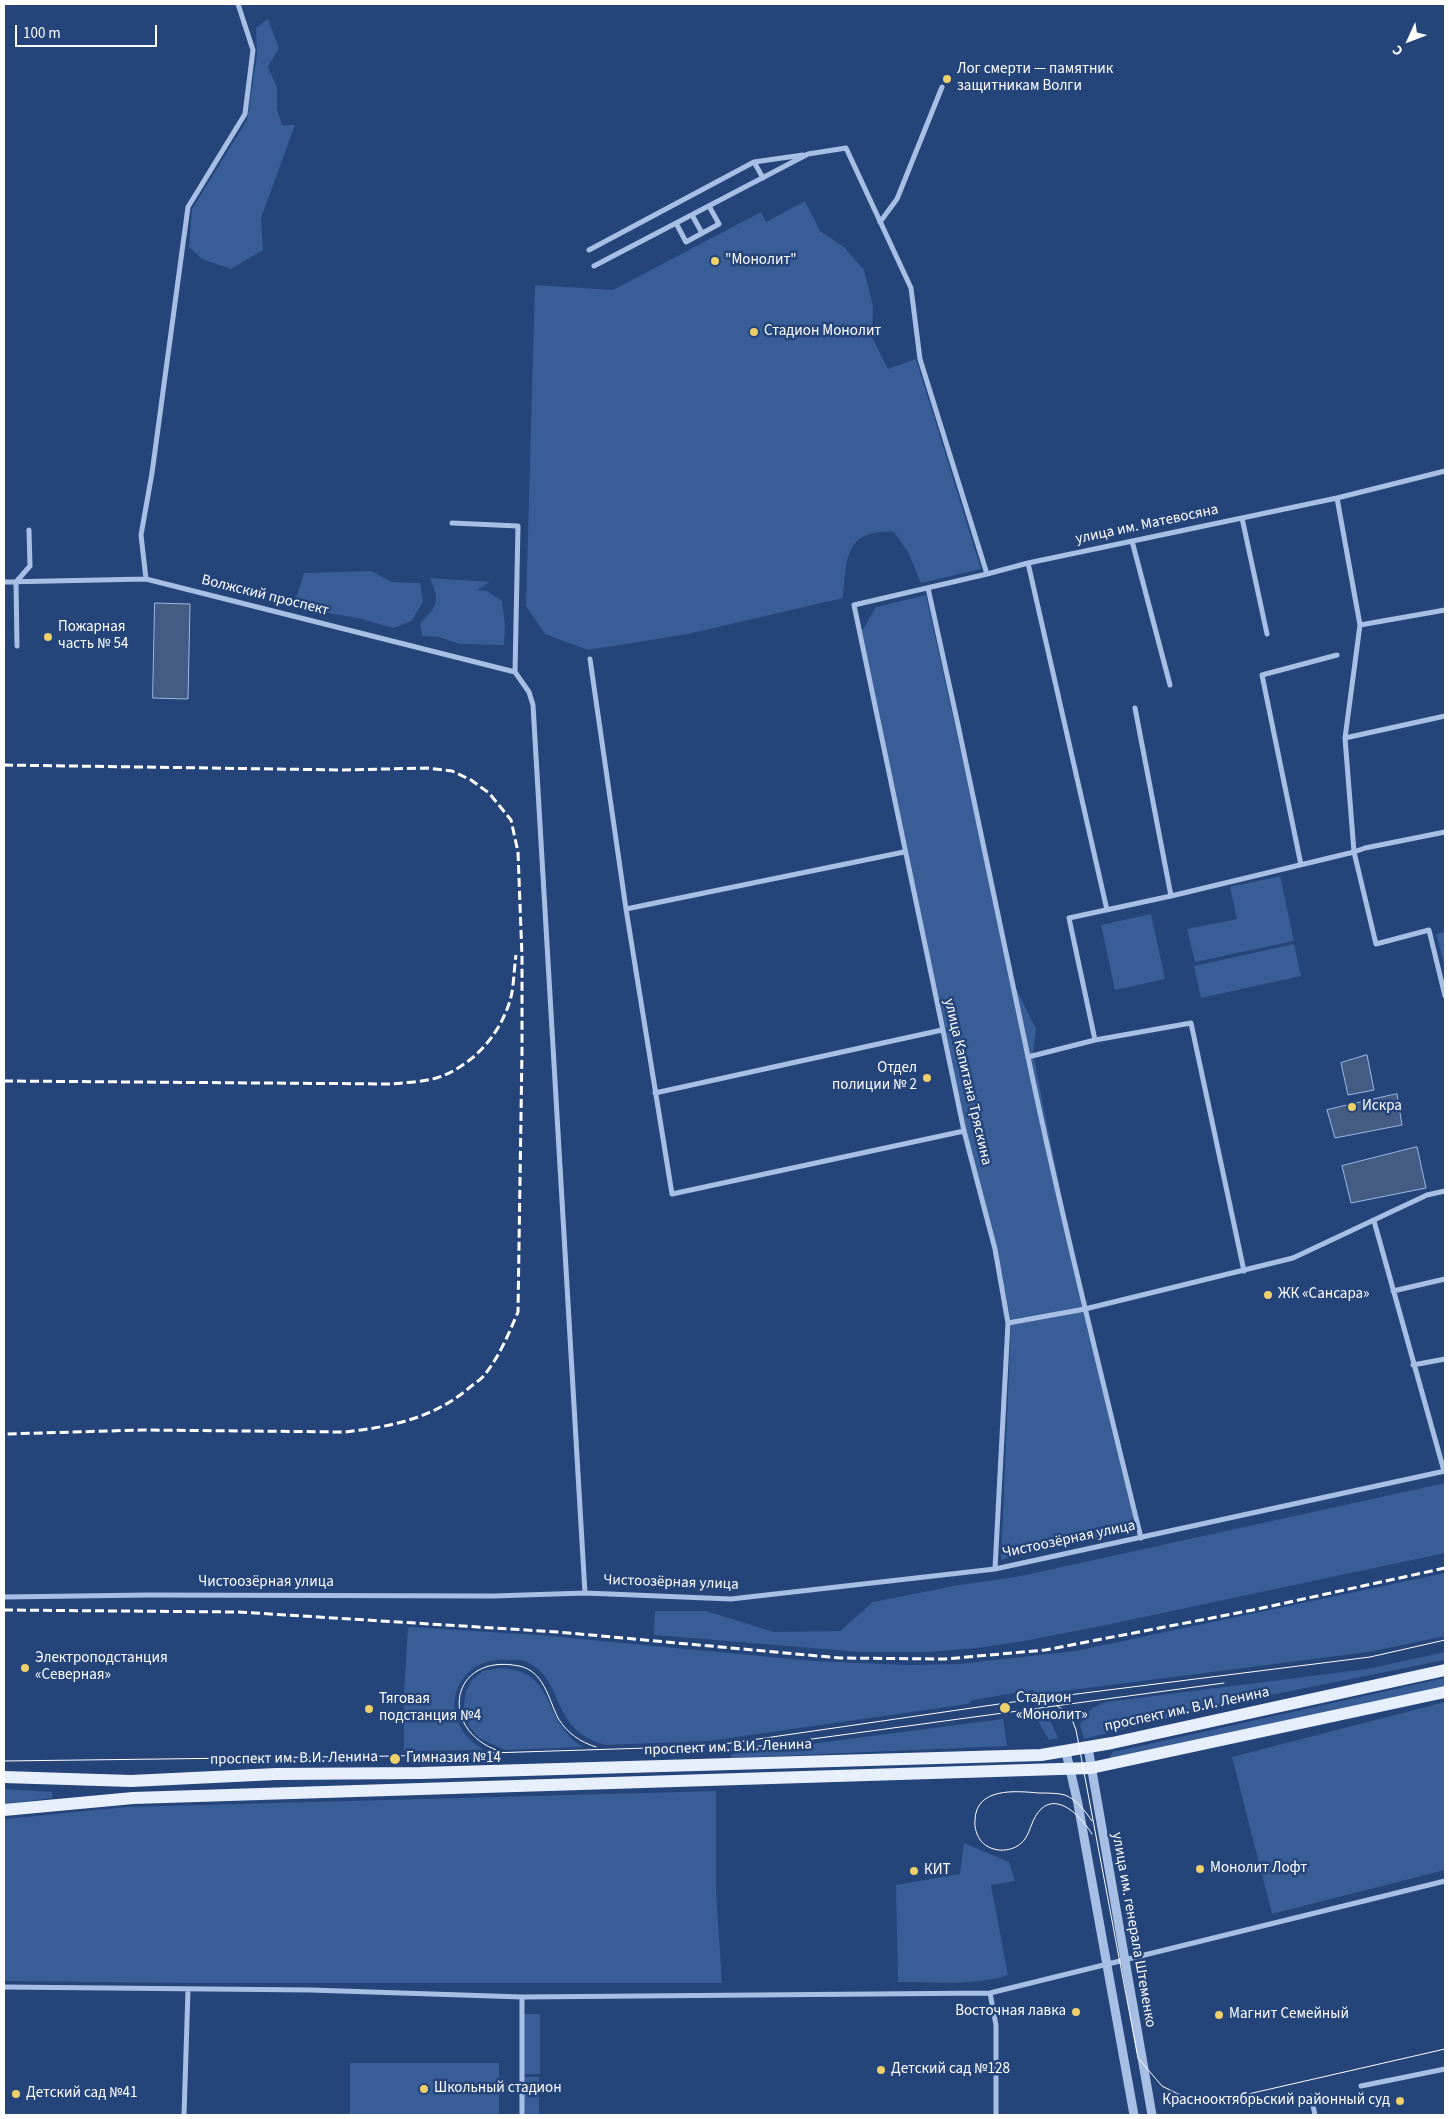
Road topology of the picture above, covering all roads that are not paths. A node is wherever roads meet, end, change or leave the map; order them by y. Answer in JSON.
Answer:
{"nodes":[{"id":1,"x":238,"y":4,"type":"edge"},
{"id":2,"x":942,"y":88,"type":"dead end"},
{"id":3,"x":808,"y":154,"type":"junction"},
{"id":4,"x":754,"y":162,"type":"junction"},
{"id":5,"x":762,"y":178,"type":"junction"},
{"id":6,"x":709,"y":206,"type":"junction"},
{"id":7,"x":692,"y":215,"type":"junction"},
{"id":8,"x":880,"y":222,"type":"junction"},
{"id":9,"x":676,"y":223,"type":"junction"},
{"id":10,"x":702,"y":233,"type":"junction"},
{"id":11,"x":589,"y":250,"type":"dead end"},
{"id":12,"x":594,"y":266,"type":"dead end"},
{"id":13,"x":1445,"y":471,"type":"edge"},
{"id":14,"x":1337,"y":498,"type":"junction"},
{"id":15,"x":1242,"y":518,"type":"junction"},
{"id":16,"x":452,"y":524,"type":"dead end"},
{"id":17,"x":29,"y":530,"type":"dead end"},
{"id":18,"x":1132,"y":541,"type":"junction"},
{"id":19,"x":1028,"y":563,"type":"junction"},
{"id":20,"x":987,"y":574,"type":"junction"},
{"id":21,"x":146,"y":579,"type":"junction"},
{"id":22,"x":4,"y":582,"type":"edge"},
{"id":23,"x":16,"y":582,"type":"junction"},
{"id":24,"x":928,"y":588,"type":"junction"},
{"id":25,"x":854,"y":605,"type":"joint"},
{"id":26,"x":1445,"y":610,"type":"edge"},
{"id":27,"x":1360,"y":624,"type":"junction"},
{"id":28,"x":1267,"y":634,"type":"dead end"},
{"id":29,"x":17,"y":646,"type":"dead end"},
{"id":30,"x":1337,"y":655,"type":"dead end"},
{"id":31,"x":590,"y":659,"type":"dead end"},
{"id":32,"x":515,"y":672,"type":"junction"},
{"id":33,"x":1170,"y":685,"type":"dead end"},
{"id":34,"x":1135,"y":708,"type":"dead end"},
{"id":35,"x":1445,"y":716,"type":"edge"},
{"id":36,"x":1345,"y":738,"type":"junction"},
{"id":37,"x":1445,"y":832,"type":"edge"},
{"id":38,"x":904,"y":852,"type":"junction"},
{"id":39,"x":1354,"y":852,"type":"junction"},
{"id":40,"x":1301,"y":865,"type":"junction"},
{"id":41,"x":1171,"y":896,"type":"junction"},
{"id":42,"x":626,"y":909,"type":"junction"},
{"id":43,"x":1107,"y":910,"type":"junction"},
{"id":44,"x":1442,"y":970,"type":"edge"},
{"id":45,"x":1445,"y":996,"type":"edge"},
{"id":46,"x":942,"y":1030,"type":"junction"},
{"id":47,"x":1095,"y":1040,"type":"junction"},
{"id":48,"x":1028,"y":1057,"type":"junction"},
{"id":49,"x":655,"y":1093,"type":"junction"},
{"id":50,"x":964,"y":1131,"type":"junction"},
{"id":51,"x":1445,"y":1191,"type":"edge"},
{"id":52,"x":1374,"y":1221,"type":"junction"},
{"id":53,"x":1244,"y":1271,"type":"junction"},
{"id":54,"x":1445,"y":1279,"type":"edge"},
{"id":55,"x":1393,"y":1291,"type":"junction"},
{"id":56,"x":1085,"y":1309,"type":"junction"},
{"id":57,"x":1008,"y":1323,"type":"junction"},
{"id":58,"x":1445,"y":1359,"type":"edge"},
{"id":59,"x":1413,"y":1365,"type":"junction"},
{"id":60,"x":1444,"y":1471,"type":"edge"},
{"id":61,"x":1141,"y":1538,"type":"junction"},
{"id":62,"x":995,"y":1569,"type":"junction"},
{"id":63,"x":584,"y":1593,"type":"junction"},
{"id":64,"x":4,"y":1596,"type":"edge"},
{"id":65,"x":1445,"y":1670,"type":"edge"},
{"id":66,"x":1445,"y":1692,"type":"edge"},
{"id":67,"x":1088,"y":1748,"type":"junction"},
{"id":68,"x":1066,"y":1752,"type":"junction"},
{"id":69,"x":1070,"y":1768,"type":"junction"},
{"id":70,"x":1091,"y":1768,"type":"junction"},
{"id":71,"x":4,"y":1777,"type":"edge"},
{"id":72,"x":4,"y":1810,"type":"edge"},
{"id":73,"x":1445,"y":1881,"type":"edge"},
{"id":74,"x":1124,"y":1961,"type":"junction"},
{"id":75,"x":1108,"y":1965,"type":"junction"},
{"id":76,"x":4,"y":1987,"type":"edge"},
{"id":77,"x":188,"y":1990,"type":"junction"},
{"id":78,"x":990,"y":1993,"type":"junction"},
{"id":79,"x":522,"y":1997,"type":"junction"},
{"id":80,"x":1445,"y":2069,"type":"edge"},
{"id":81,"x":1361,"y":2086,"type":"dead end"},
{"id":82,"x":1311,"y":2096,"type":"dead end"},
{"id":83,"x":184,"y":2115,"type":"edge"},
{"id":84,"x":522,"y":2115,"type":"edge"},
{"id":85,"x":996,"y":2115,"type":"edge"},
{"id":86,"x":1134,"y":2115,"type":"edge"},
{"id":87,"x":1152,"y":2115,"type":"edge"},
{"id":88,"x":1315,"y":2115,"type":"edge"}],
"edges":[{"from":1,"to":21,"type":"street"},
{"from":2,"to":8,"type":"street"},
{"from":3,"to":4,"type":"street"},
{"from":3,"to":5,"type":"street"},
{"from":3,"to":8,"type":"street"},
{"from":4,"to":5,"type":"street"},
{"from":4,"to":11,"type":"street"},
{"from":5,"to":6,"type":"street"},
{"from":6,"to":7,"type":"street"},
{"from":6,"to":10,"type":"street"},
{"from":7,"to":9,"type":"street"},
{"from":7,"to":10,"type":"street"},
{"from":8,"to":20,"type":"street"},
{"from":9,"to":10,"type":"street"},
{"from":9,"to":12,"type":"street"},
{"from":13,"to":14,"type":"street","name":"улица им. Матевосяна"},
{"from":14,"to":15,"type":"street","name":"улица им. Матевосяна"},
{"from":14,"to":27,"type":"street"},
{"from":15,"to":18,"type":"street","name":"улица им. Матевосяна"},
{"from":15,"to":28,"type":"street"},
{"from":16,"to":32,"type":"street"},
{"from":17,"to":23,"type":"street"},
{"from":18,"to":19,"type":"street","name":"улица им. Матевосяна"},
{"from":18,"to":33,"type":"street"},
{"from":19,"to":20,"type":"street","name":"улица им. Матевосяна"},
{"from":19,"to":43,"type":"street"},
{"from":20,"to":24,"type":"street","name":"улица им. Матевосяна"},
{"from":21,"to":23,"type":"street","name":"Волжский проспект"},
{"from":21,"to":32,"type":"street","name":"Волжский проспект"},
{"from":22,"to":23,"type":"street","name":"Волжский проспект"},
{"from":23,"to":29,"type":"street"},
{"from":24,"to":25,"type":"street","name":"улица им. Матевосяна"},
{"from":24,"to":48,"type":"street"},
{"from":25,"to":38,"type":"street","name":"улица Капитана Тряскина"},
{"from":26,"to":27,"type":"street"},
{"from":27,"to":36,"type":"street"},
{"from":30,"to":40,"type":"street"},
{"from":31,"to":42,"type":"street"},
{"from":32,"to":63,"type":"street"},
{"from":34,"to":41,"type":"street"},
{"from":35,"to":36,"type":"street"},
{"from":36,"to":39,"type":"street"},
{"from":37,"to":39,"type":"street"},
{"from":38,"to":42,"type":"street"},
{"from":38,"to":46,"type":"street","name":"улица Капитана Тряскина"},
{"from":39,"to":40,"type":"street"},
{"from":39,"to":44,"type":"street"},
{"from":40,"to":41,"type":"street"},
{"from":41,"to":43,"type":"street"},
{"from":42,"to":49,"type":"street"},
{"from":43,"to":47,"type":"street"},
{"from":44,"to":45,"type":"street"},
{"from":46,"to":49,"type":"street"},
{"from":46,"to":50,"type":"street","name":"улица Капитана Тряскина"},
{"from":47,"to":48,"type":"street"},
{"from":47,"to":53,"type":"street"},
{"from":48,"to":56,"type":"street"},
{"from":49,"to":50,"type":"street"},
{"from":50,"to":57,"type":"street","name":"улица Капитана Тряскина"},
{"from":51,"to":52,"type":"street"},
{"from":52,"to":53,"type":"street"},
{"from":52,"to":55,"type":"street"},
{"from":53,"to":56,"type":"street"},
{"from":54,"to":55,"type":"street"},
{"from":55,"to":59,"type":"street"},
{"from":56,"to":57,"type":"street"},
{"from":56,"to":61,"type":"street"},
{"from":57,"to":62,"type":"street","name":"улица Капитана Тряскина"},
{"from":58,"to":59,"type":"street"},
{"from":59,"to":60,"type":"street"},
{"from":60,"to":61,"type":"street","name":"Чистоозёрная улица"},
{"from":61,"to":62,"type":"street","name":"Чистоозёрная улица"},
{"from":62,"to":63,"type":"street","name":"Чистоозёрная улица"},
{"from":63,"to":64,"type":"street","name":"Чистоозёрная улица"},
{"from":65,"to":67,"type":"main road","name":"проспект им. В.И. Ленина"},
{"from":66,"to":70,"type":"main road","name":"проспект им. В.И. Ленина"},
{"from":67,"to":68,"type":"main road","name":"проспект им. В.И. Ленина"},
{"from":67,"to":70,"type":"street","name":"улица им. генерала Штеменко"},
{"from":68,"to":69,"type":"street","name":"улица им. генерала Штеменко"},
{"from":68,"to":71,"type":"main road","name":"проспект им. В.И. Ленина"},
{"from":69,"to":70,"type":"main road","name":"проспект им. В.И. Ленина"},
{"from":69,"to":72,"type":"main road","name":"проспект им. В.И. Ленина"},
{"from":69,"to":75,"type":"street","name":"улица им. генерала Штеменко"},
{"from":70,"to":74,"type":"street","name":"улица им. генерала Штеменко"},
{"from":73,"to":74,"type":"street"},
{"from":74,"to":75,"type":"street"},
{"from":74,"to":87,"type":"street","name":"улица им. генерала Штеменко"},
{"from":75,"to":78,"type":"street"},
{"from":75,"to":86,"type":"street","name":"улица им. генерала Штеменко"},
{"from":76,"to":77,"type":"street"},
{"from":77,"to":79,"type":"street"},
{"from":77,"to":83,"type":"street"},
{"from":78,"to":79,"type":"street"},
{"from":78,"to":85,"type":"street"},
{"from":79,"to":84,"type":"street"},
{"from":80,"to":81,"type":"street"},
{"from":82,"to":88,"type":"street"}]}
